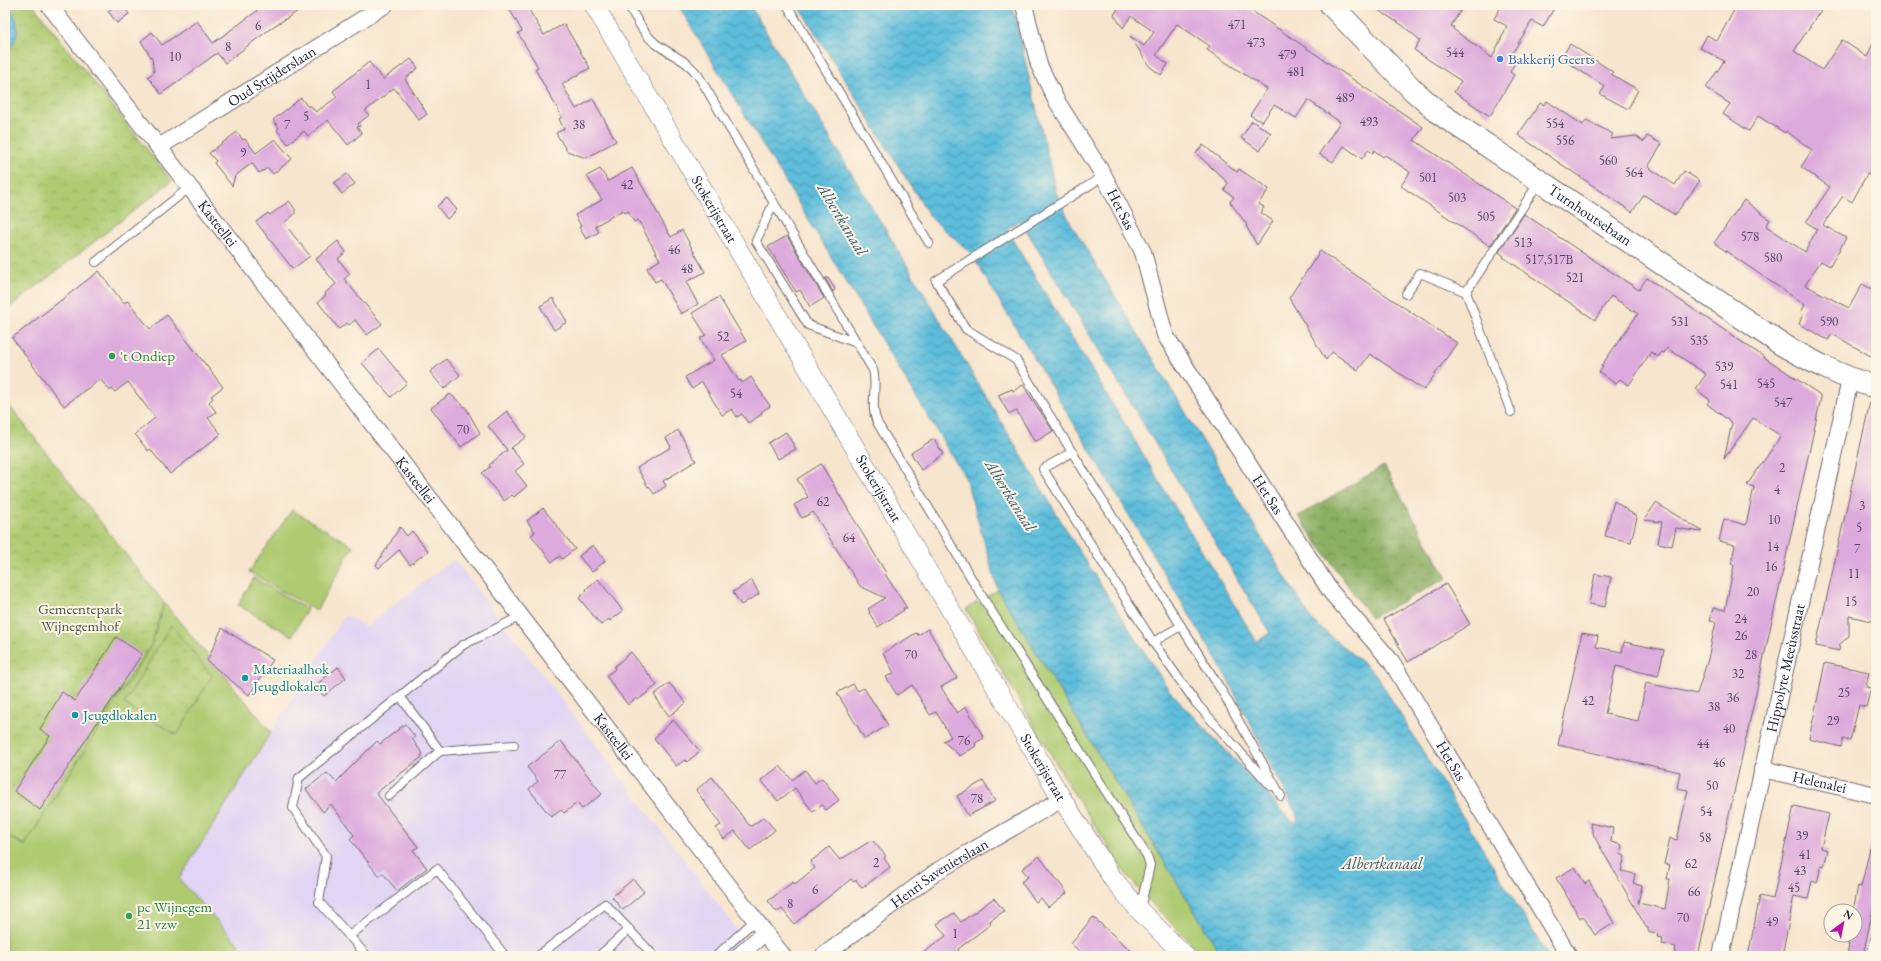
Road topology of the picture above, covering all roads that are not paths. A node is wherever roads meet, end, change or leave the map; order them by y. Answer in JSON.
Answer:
{"nodes":[{"id":1,"x":49,"y":5,"type":"edge"},
{"id":2,"x":384,"y":5,"type":"edge"},
{"id":3,"x":594,"y":5,"type":"edge"},
{"id":4,"x":628,"y":5,"type":"edge"},
{"id":5,"x":787,"y":5,"type":"edge"},
{"id":6,"x":1024,"y":5,"type":"edge"},
{"id":7,"x":1331,"y":5,"type":"edge"},
{"id":8,"x":159,"y":146,"type":"junction"},
{"id":9,"x":1104,"y":176,"type":"junction"},
{"id":10,"x":1541,"y":181,"type":"junction"},
{"id":11,"x":190,"y":187,"type":"junction"},
{"id":12,"x":773,"y":204,"type":"junction"},
{"id":13,"x":929,"y":243,"type":"dead end"},
{"id":14,"x":96,"y":262,"type":"dead end"},
{"id":15,"x":1466,"y":292,"type":"junction"},
{"id":16,"x":1406,"y":294,"type":"dead end"},
{"id":17,"x":857,"y":343,"type":"junction"},
{"id":18,"x":1850,"y":380,"type":"junction"},
{"id":19,"x":1876,"y":387,"type":"edge"},
{"id":20,"x":1512,"y":412,"type":"dead end"},
{"id":21,"x":1072,"y":452,"type":"junction"},
{"id":22,"x":521,"y":616,"type":"junction"},
{"id":23,"x":1181,"y":626,"type":"junction"},
{"id":24,"x":1153,"y":642,"type":"junction"},
{"id":25,"x":400,"y":696,"type":"junction"},
{"id":26,"x":514,"y":745,"type":"dead end"},
{"id":27,"x":440,"y":751,"type":"junction"},
{"id":28,"x":1762,"y":769,"type":"junction"},
{"id":29,"x":1876,"y":795,"type":"edge"},
{"id":30,"x":389,"y":796,"type":"dead end"},
{"id":31,"x":1062,"y":799,"type":"junction"},
{"id":32,"x":1140,"y":911,"type":"junction"},
{"id":33,"x":760,"y":926,"type":"junction"},
{"id":34,"x":629,"y":929,"type":"junction"},
{"id":35,"x":349,"y":936,"type":"junction"},
{"id":36,"x":1876,"y":936,"type":"edge"},
{"id":37,"x":367,"y":956,"type":"edge"},
{"id":38,"x":505,"y":956,"type":"edge"},
{"id":39,"x":538,"y":956,"type":"edge"},
{"id":40,"x":600,"y":956,"type":"edge"},
{"id":41,"x":654,"y":956,"type":"edge"},
{"id":42,"x":716,"y":956,"type":"edge"},
{"id":43,"x":739,"y":956,"type":"edge"},
{"id":44,"x":782,"y":956,"type":"edge"},
{"id":45,"x":823,"y":956,"type":"edge"},
{"id":46,"x":1185,"y":956,"type":"edge"},
{"id":47,"x":1568,"y":956,"type":"edge"},
{"id":48,"x":1721,"y":956,"type":"edge"},
{"id":49,"x":1871,"y":956,"type":"edge"}],
"edges":[{"from":1,"to":8,"type":"street","name":"Kasteellei"},
{"from":2,"to":8,"type":"street","name":"Oud Strijderslaan"},
{"from":3,"to":31,"type":"street","name":"Stokerijstraat"},
{"from":4,"to":12,"type":"lane"},
{"from":5,"to":13,"type":"lane"},
{"from":6,"to":9,"type":"street","name":"Het Sas"},
{"from":7,"to":10,"type":"main road","name":"Turnhoutsebaan"},
{"from":8,"to":11,"type":"street","name":"Kasteellei"},
{"from":9,"to":21,"type":"lane"},
{"from":9,"to":47,"type":"street","name":"Het Sas"},
{"from":10,"to":15,"type":"lane"},
{"from":10,"to":18,"type":"main road","name":"Turnhoutsebaan"},
{"from":11,"to":14,"type":"lane"},
{"from":11,"to":22,"type":"street","name":"Kasteellei"},
{"from":12,"to":17,"type":"lane"},
{"from":12,"to":17,"type":"lane"},
{"from":15,"to":16,"type":"lane"},
{"from":15,"to":20,"type":"lane"},
{"from":17,"to":32,"type":"lane"},
{"from":18,"to":19,"type":"main road","name":"Turnhoutsebaan"},
{"from":18,"to":28,"type":"street","name":"Hippolyte Meeùsstraat"},
{"from":21,"to":23,"type":"lane"},
{"from":21,"to":24,"type":"lane"},
{"from":22,"to":25,"type":"lane"},
{"from":22,"to":33,"type":"street","name":"Kasteellei"},
{"from":23,"to":24,"type":"lane"},
{"from":23,"to":24,"type":"lane"},
{"from":25,"to":27,"type":"lane"},
{"from":25,"to":35,"type":"lane"},
{"from":26,"to":27,"type":"lane"},
{"from":27,"to":30,"type":"lane"},
{"from":28,"to":29,"type":"street","name":"Helenalei"},
{"from":28,"to":48,"type":"street","name":"Hippolyte Meeùsstraat"},
{"from":31,"to":32,"type":"street","name":"Stokerijstraat"},
{"from":31,"to":45,"type":"street","name":"Henri Savenierslaan"},
{"from":32,"to":46,"type":"street","name":"Stokerijstraat"},
{"from":33,"to":42,"type":"lane"},
{"from":33,"to":43,"type":"street"},
{"from":33,"to":44,"type":"street","name":"Kasteellei"},
{"from":34,"to":39,"type":"lane"},
{"from":34,"to":40,"type":"lane"},
{"from":34,"to":41,"type":"lane"},
{"from":35,"to":37,"type":"lane"},
{"from":35,"to":38,"type":"lane"},
{"from":36,"to":49,"type":"lane"}]}
